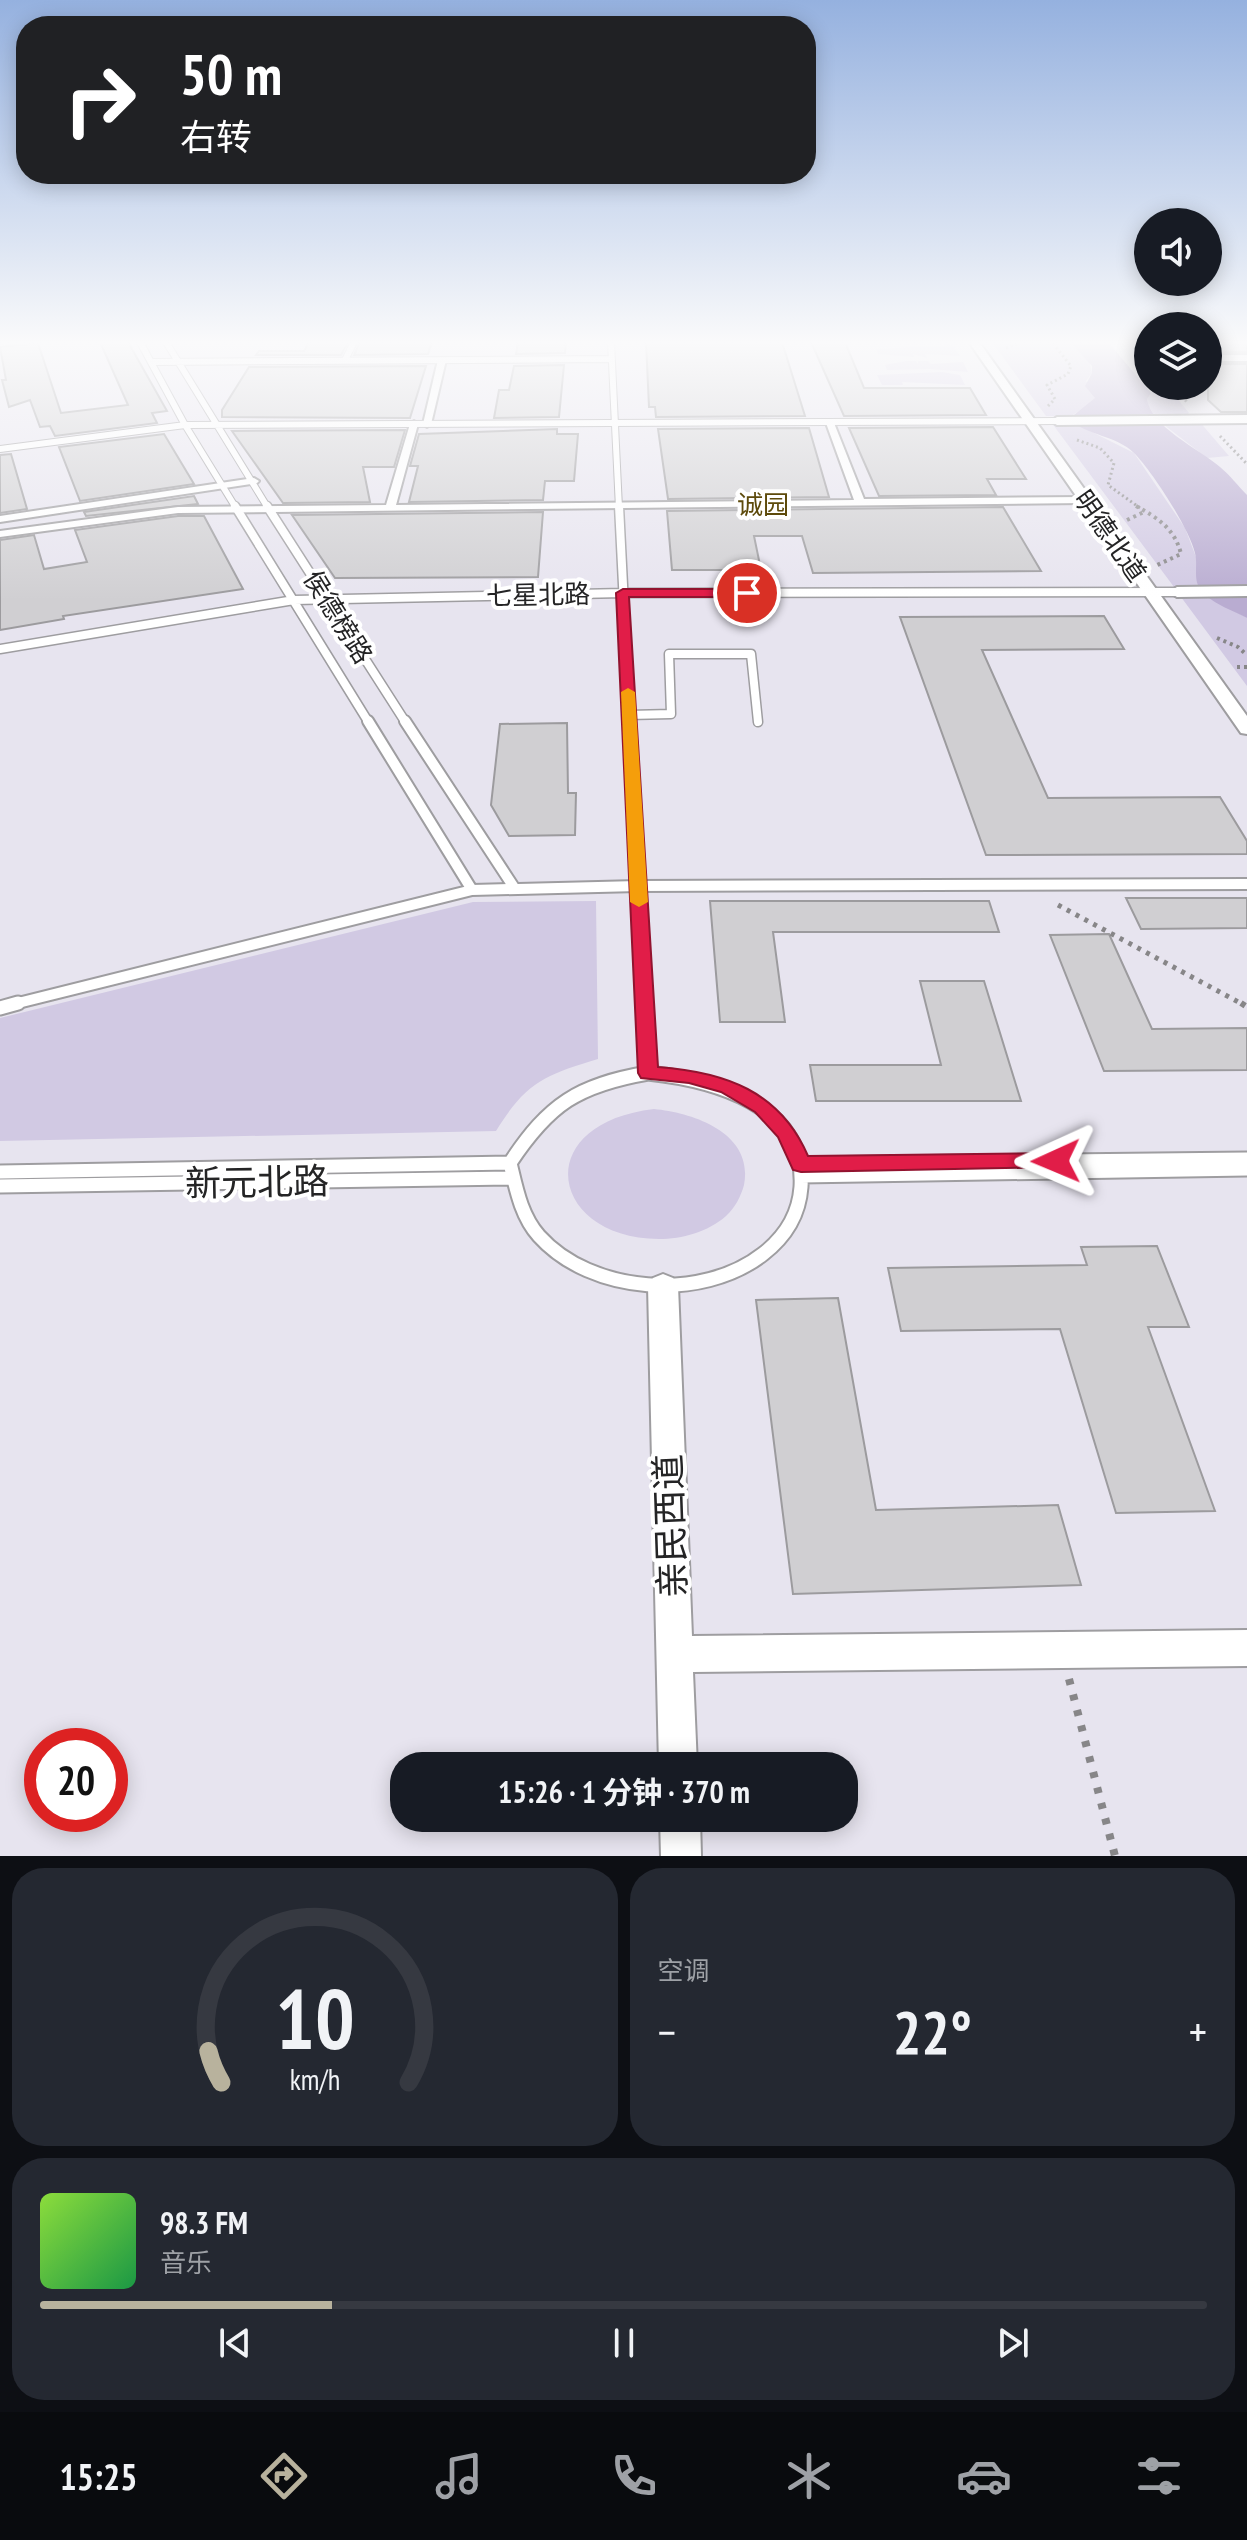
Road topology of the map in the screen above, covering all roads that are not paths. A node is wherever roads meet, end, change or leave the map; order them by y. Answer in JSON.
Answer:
{"nodes":[{"id":1,"x":157,"y":429,"type":"edge"},
{"id":2,"x":187,"y":429,"type":"edge"},
{"id":3,"x":220,"y":429,"type":"edge"},
{"id":4,"x":413,"y":429,"type":"edge"},
{"id":5,"x":614,"y":429,"type":"edge"},
{"id":6,"x":832,"y":429,"type":"edge"},
{"id":7,"x":1032,"y":429,"type":"edge"},
{"id":8,"x":0,"y":449,"type":"edge"},
{"id":9,"x":254,"y":481,"type":"junction"},
{"id":10,"x":223,"y":486,"type":"junction"},
{"id":11,"x":859,"y":500,"type":"junction"},
{"id":12,"x":1084,"y":500,"type":"junction"},
{"id":13,"x":618,"y":503,"type":"junction"},
{"id":14,"x":390,"y":507,"type":"junction"},
{"id":15,"x":271,"y":509,"type":"junction"},
{"id":16,"x":239,"y":510,"type":"junction"},
{"id":17,"x":0,"y":519,"type":"edge"},
{"id":18,"x":0,"y":534,"type":"edge"},
{"id":19,"x":1247,"y":591,"type":"edge"},
{"id":20,"x":1150,"y":592,"type":"junction"},
{"id":21,"x":1172,"y":592,"type":"joint"},
{"id":22,"x":623,"y":593,"type":"junction"},
{"id":23,"x":325,"y":599,"type":"junction"},
{"id":24,"x":294,"y":600,"type":"junction"},
{"id":25,"x":0,"y":649,"type":"edge"},
{"id":26,"x":629,"y":715,"type":"junction"},
{"id":27,"x":758,"y":722,"type":"dead end"},
{"id":28,"x":1247,"y":729,"type":"edge"},
{"id":29,"x":1247,"y":884,"type":"edge"},
{"id":30,"x":638,"y":886,"type":"junction"},
{"id":31,"x":515,"y":889,"type":"junction"},
{"id":32,"x":472,"y":890,"type":"junction"},
{"id":33,"x":0,"y":1008,"type":"edge"},
{"id":34,"x":648,"y":1073,"type":"junction"},
{"id":35,"x":1247,"y":1159,"type":"edge"},
{"id":36,"x":510,"y":1163,"type":"junction"},
{"id":37,"x":1247,"y":1169,"type":"edge"},
{"id":38,"x":801,"y":1170,"type":"junction"},
{"id":39,"x":0,"y":1172,"type":"edge"},
{"id":40,"x":513,"y":1178,"type":"junction"},
{"id":41,"x":0,"y":1186,"type":"edge"},
{"id":42,"x":663,"y":1286,"type":"junction"},
{"id":43,"x":1247,"y":1648,"type":"edge"},
{"id":44,"x":674,"y":1654,"type":"junction"},
{"id":45,"x":678,"y":1752,"type":"edge"},
{"id":46,"x":680,"y":1832,"type":"edge"},
{"id":47,"x":681,"y":1856,"type":"edge"}],
"edges":[{"from":1,"to":8,"type":"lane"},
{"from":2,"to":10,"type":"lane","name":"侯德榜路"},
{"from":3,"to":9,"type":"lane","name":"侯德榜路"},
{"from":4,"to":14,"type":"street"},
{"from":5,"to":13,"type":"lane"},
{"from":6,"to":11,"type":"street"},
{"from":7,"to":12,"type":"street","name":"明德北道"},
{"from":9,"to":10,"type":"street"},
{"from":9,"to":15,"type":"lane","name":"侯德榜路"},
{"from":10,"to":16,"type":"lane","name":"侯德榜路"},
{"from":10,"to":17,"type":"street"},
{"from":11,"to":12,"type":"street"},
{"from":11,"to":13,"type":"street"},
{"from":12,"to":20,"type":"street","name":"明德北道"},
{"from":13,"to":14,"type":"street"},
{"from":13,"to":22,"type":"lane"},
{"from":14,"to":15,"type":"street"},
{"from":15,"to":16,"type":"street"},
{"from":15,"to":23,"type":"lane","name":"侯德榜路"},
{"from":16,"to":18,"type":"street"},
{"from":16,"to":24,"type":"lane","name":"侯德榜路"},
{"from":19,"to":21,"type":"street"},
{"from":20,"to":21,"type":"lane","name":"七星北路"},
{"from":20,"to":22,"type":"lane","name":"七星北路"},
{"from":20,"to":28,"type":"street","name":"明德北道"},
{"from":22,"to":23,"type":"lane","name":"七星北路"},
{"from":22,"to":26,"type":"lane"},
{"from":23,"to":24,"type":"lane","name":"七星北路"},
{"from":23,"to":31,"type":"lane","name":"侯德榜路"},
{"from":24,"to":25,"type":"lane","name":"七星北路"},
{"from":24,"to":32,"type":"lane","name":"侯德榜路"},
{"from":26,"to":27,"type":"lane"},
{"from":26,"to":30,"type":"lane"},
{"from":29,"to":30,"type":"lane"},
{"from":30,"to":31,"type":"lane"},
{"from":30,"to":34,"type":"lane"},
{"from":31,"to":32,"type":"lane"},
{"from":32,"to":33,"type":"lane"},
{"from":34,"to":36,"type":"lane"},
{"from":34,"to":38,"type":"lane"},
{"from":35,"to":38,"type":"lane"},
{"from":36,"to":39,"type":"lane","name":"新元北路"},
{"from":36,"to":40,"type":"lane"},
{"from":37,"to":38,"type":"lane"},
{"from":38,"to":42,"type":"lane"},
{"from":40,"to":41,"type":"lane","name":"新元北路"},
{"from":40,"to":42,"type":"lane"},
{"from":42,"to":44,"type":"street","name":"亲民西道"},
{"from":43,"to":44,"type":"street"},
{"from":44,"to":45,"type":"street","name":"亲民西道"},
{"from":46,"to":47,"type":"street"}]}
